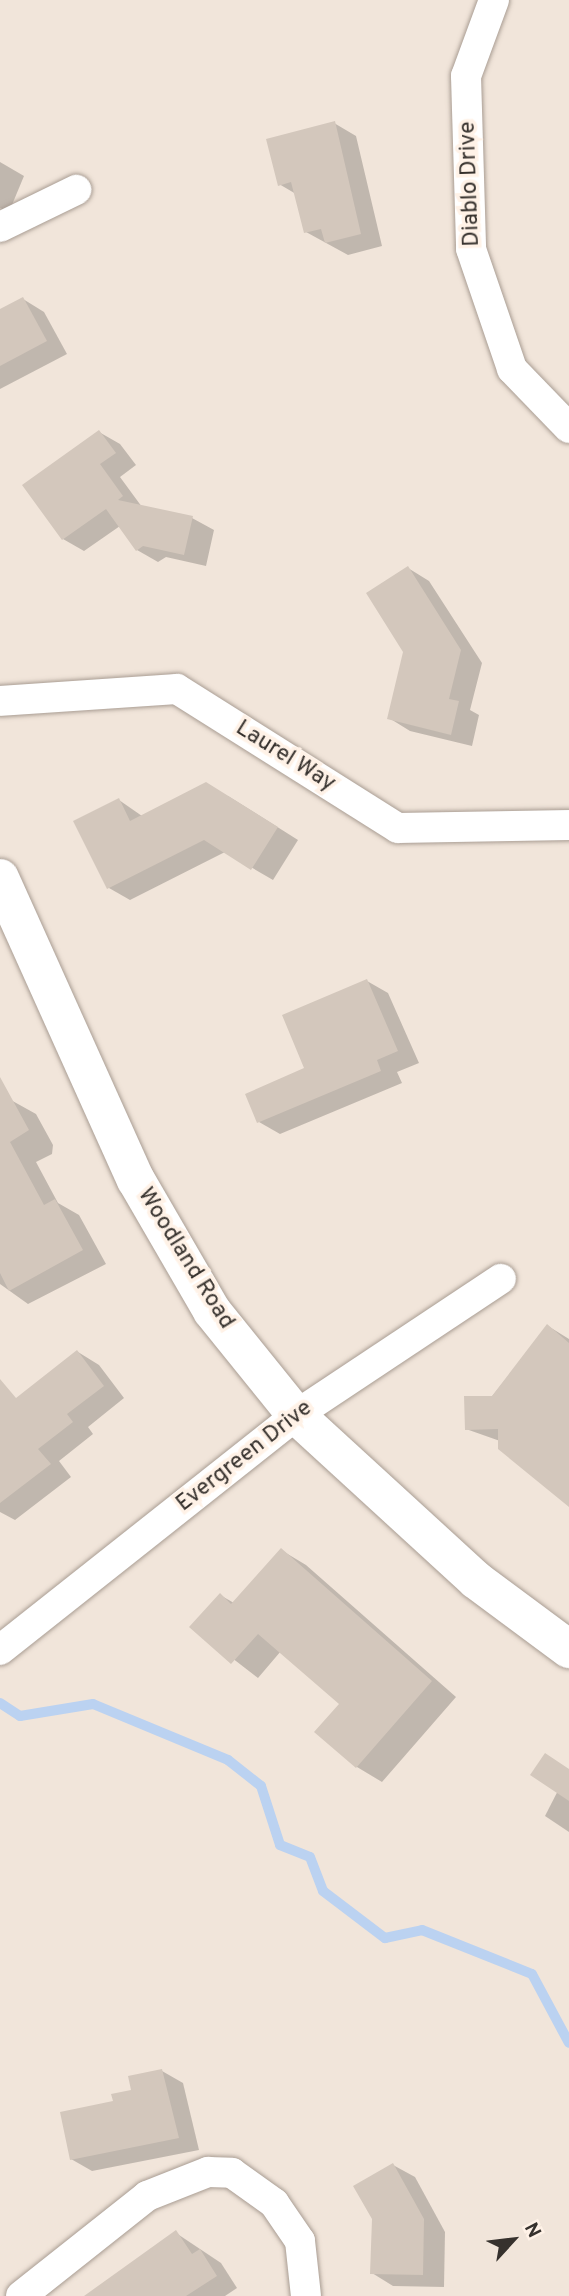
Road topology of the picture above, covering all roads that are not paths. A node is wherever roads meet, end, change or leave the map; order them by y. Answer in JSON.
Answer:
{"nodes":[{"id":1,"x":494,"y":0,"type":"edge"},
{"id":2,"x":76,"y":190,"type":"dead end"},
{"id":3,"x":0,"y":227,"type":"edge"},
{"id":4,"x":569,"y":428,"type":"edge"},
{"id":5,"x":0,"y":701,"type":"edge"},
{"id":6,"x":569,"y":825,"type":"edge"},
{"id":7,"x":0,"y":878,"type":"edge"},
{"id":8,"x":500,"y":1279,"type":"dead end"},
{"id":9,"x":296,"y":1415,"type":"junction"},
{"id":10,"x":569,"y":1649,"type":"edge"},
{"id":11,"x":0,"y":1650,"type":"edge"},
{"id":12,"x":21,"y":2296,"type":"edge"},
{"id":13,"x":306,"y":2296,"type":"edge"}],
"edges":[{"from":1,"to":4,"type":"street","name":"Diablo Drive"},
{"from":2,"to":3,"type":"street"},
{"from":5,"to":6,"type":"street","name":"Laurel Way"},
{"from":7,"to":9,"type":"street","name":"Woodland Road"},
{"from":8,"to":9,"type":"street","name":"Evergreen Drive"},
{"from":9,"to":10,"type":"street","name":"Woodland Road"},
{"from":9,"to":11,"type":"street","name":"Evergreen Drive"},
{"from":12,"to":13,"type":"street"}]}
